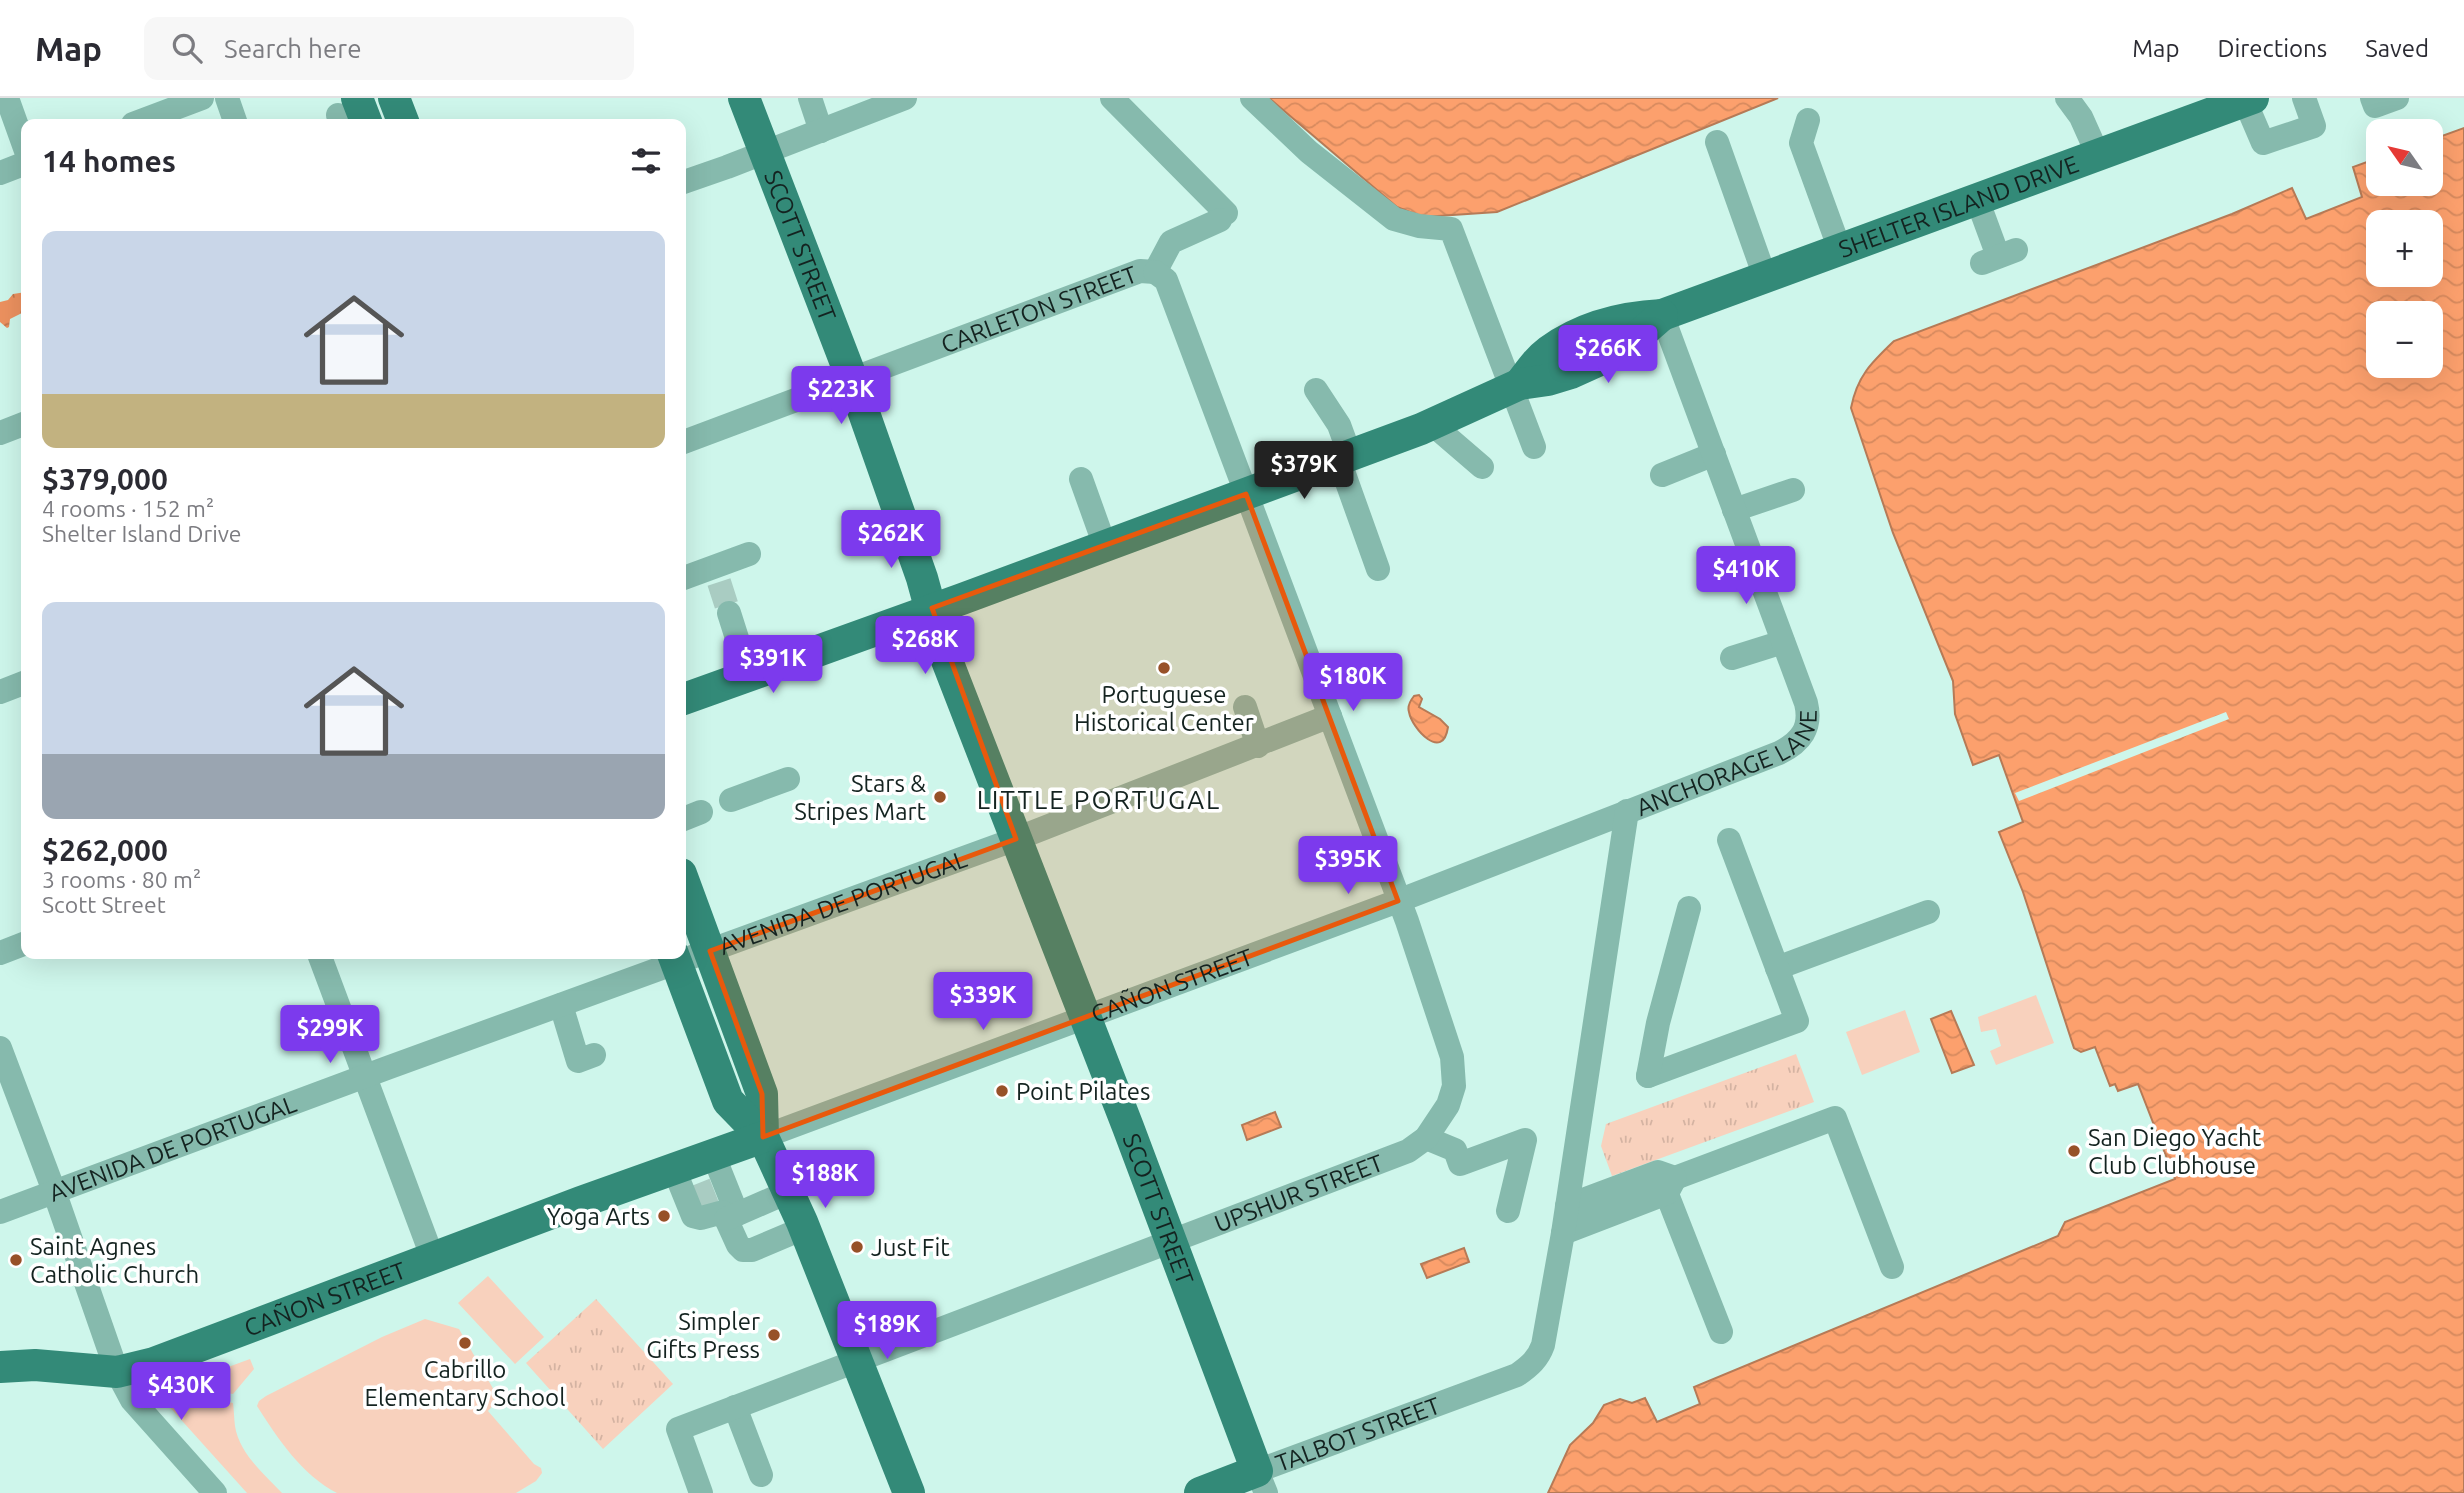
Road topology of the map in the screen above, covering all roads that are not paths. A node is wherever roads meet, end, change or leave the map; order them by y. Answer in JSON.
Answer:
{"nodes":[{"id":1,"x":6,"y":98,"type":"edge"},
{"id":2,"x":202,"y":98,"type":"edge"},
{"id":3,"x":227,"y":98,"type":"edge"},
{"id":4,"x":394,"y":98,"type":"edge"},
{"id":5,"x":744,"y":98,"type":"edge"},
{"id":6,"x":810,"y":98,"type":"edge"},
{"id":7,"x":905,"y":98,"type":"edge"},
{"id":8,"x":1112,"y":98,"type":"edge"},
{"id":9,"x":1252,"y":98,"type":"edge"},
{"id":10,"x":2067,"y":98,"type":"edge"},
{"id":11,"x":2304,"y":98,"type":"edge"},
{"id":12,"x":2372,"y":98,"type":"edge"},
{"id":13,"x":2397,"y":98,"type":"edge"},
{"id":14,"x":2249,"y":99,"type":"edge"},
{"id":15,"x":146,"y":119,"type":"edge"},
{"id":16,"x":234,"y":119,"type":"edge"},
{"id":17,"x":402,"y":119,"type":"edge"},
{"id":18,"x":1808,"y":120,"type":"dead end"},
{"id":19,"x":821,"y":131,"type":"junction"},
{"id":20,"x":21,"y":137,"type":"edge"},
{"id":21,"x":1717,"y":142,"type":"dead end"},
{"id":22,"x":764,"y":152,"type":"junction"},
{"id":23,"x":2098,"y":155,"type":"junction"},
{"id":24,"x":21,"y":165,"type":"edge"},
{"id":25,"x":0,"y":173,"type":"edge"},
{"id":26,"x":686,"y":181,"type":"edge"},
{"id":27,"x":1977,"y":199,"type":"junction"},
{"id":28,"x":1840,"y":250,"type":"junction"},
{"id":29,"x":1999,"y":256,"type":"dead end"},
{"id":30,"x":1154,"y":272,"type":"junction"},
{"id":31,"x":1765,"y":277,"type":"junction"},
{"id":32,"x":1662,"y":315,"type":"junction"},
{"id":33,"x":852,"y":379,"type":"junction"},
{"id":34,"x":1516,"y":386,"type":"junction"},
{"id":35,"x":1316,"y":390,"type":"dead end"},
{"id":36,"x":1432,"y":424,"type":"junction"},
{"id":37,"x":21,"y":425,"type":"edge"},
{"id":38,"x":0,"y":433,"type":"edge"},
{"id":39,"x":686,"y":441,"type":"edge"},
{"id":40,"x":1534,"y":447,"type":"dead end"},
{"id":41,"x":1714,"y":454,"type":"junction"},
{"id":42,"x":1344,"y":457,"type":"junction"},
{"id":43,"x":1482,"y":467,"type":"dead end"},
{"id":44,"x":1662,"y":475,"type":"dead end"},
{"id":45,"x":1081,"y":479,"type":"dead end"},
{"id":46,"x":1793,"y":490,"type":"dead end"},
{"id":47,"x":1245,"y":495,"type":"junction"},
{"id":48,"x":1734,"y":510,"type":"junction"},
{"id":49,"x":1105,"y":547,"type":"junction"},
{"id":50,"x":749,"y":554,"type":"dead end"},
{"id":51,"x":1378,"y":569,"type":"dead end"},
{"id":52,"x":686,"y":578,"type":"edge"},
{"id":53,"x":932,"y":608,"type":"junction"},
{"id":54,"x":729,"y":613,"type":"tunnel mouth"},
{"id":55,"x":1783,"y":642,"type":"junction"},
{"id":56,"x":1732,"y":658,"type":"dead end"},
{"id":57,"x":749,"y":676,"type":"junction"},
{"id":58,"x":21,"y":684,"type":"edge"},
{"id":59,"x":0,"y":692,"type":"edge"},
{"id":60,"x":686,"y":698,"type":"edge"},
{"id":61,"x":1245,"y":707,"type":"dead end"},
{"id":62,"x":1330,"y":716,"type":"junction"},
{"id":63,"x":1258,"y":746,"type":"junction"},
{"id":64,"x":788,"y":779,"type":"dead end"},
{"id":65,"x":731,"y":800,"type":"dead end"},
{"id":66,"x":1627,"y":811,"type":"junction"},
{"id":67,"x":1016,"y":839,"type":"junction"},
{"id":68,"x":1730,"y":840,"type":"dead end"},
{"id":69,"x":686,"y":887,"type":"edge"},
{"id":70,"x":1398,"y":901,"type":"junction"},
{"id":71,"x":1689,"y":908,"type":"dead end"},
{"id":72,"x":1927,"y":912,"type":"dead end"},
{"id":73,"x":21,"y":945,"type":"edge"},
{"id":74,"x":710,"y":951,"type":"junction"},
{"id":75,"x":0,"y":953,"type":"edge"},
{"id":76,"x":686,"y":956,"type":"edge"},
{"id":77,"x":321,"y":959,"type":"edge"},
{"id":78,"x":673,"y":959,"type":"edge"},
{"id":79,"x":675,"y":959,"type":"edge"},
{"id":80,"x":1777,"y":968,"type":"junction"},
{"id":81,"x":561,"y":1005,"type":"junction"},
{"id":82,"x":1084,"y":1018,"type":"junction"},
{"id":83,"x":0,"y":1048,"type":"edge"},
{"id":84,"x":594,"y":1055,"type":"dead end"},
{"id":85,"x":365,"y":1077,"type":"junction"},
{"id":86,"x":763,"y":1137,"type":"junction"},
{"id":87,"x":1417,"y":1144,"type":"junction"},
{"id":88,"x":713,"y":1154,"type":"junction"},
{"id":89,"x":674,"y":1169,"type":"junction"},
{"id":90,"x":1667,"y":1181,"type":"junction"},
{"id":91,"x":54,"y":1191,"type":"junction"},
{"id":92,"x":788,"y":1192,"type":"junction"},
{"id":93,"x":712,"y":1203,"type":"junction"},
{"id":94,"x":1567,"y":1206,"type":"junction"},
{"id":95,"x":1508,"y":1210,"type":"dead end"},
{"id":96,"x":0,"y":1212,"type":"edge"},
{"id":97,"x":804,"y":1228,"type":"junction"},
{"id":98,"x":1563,"y":1233,"type":"junction"},
{"id":99,"x":1171,"y":1241,"type":"junction"},
{"id":100,"x":433,"y":1259,"type":"junction"},
{"id":101,"x":1892,"y":1267,"type":"dead end"},
{"id":102,"x":1721,"y":1332,"type":"dead end"},
{"id":103,"x":858,"y":1360,"type":"junction"},
{"id":104,"x":0,"y":1367,"type":"edge"},
{"id":105,"x":117,"y":1372,"type":"junction"},
{"id":106,"x":1517,"y":1375,"type":"joint"},
{"id":107,"x":735,"y":1407,"type":"junction"},
{"id":108,"x":761,"y":1475,"type":"dead end"},
{"id":109,"x":1262,"y":1482,"type":"edge"},
{"id":110,"x":215,"y":1493,"type":"edge"},
{"id":111,"x":701,"y":1493,"type":"edge"},
{"id":112,"x":909,"y":1493,"type":"edge"},
{"id":113,"x":1200,"y":1493,"type":"edge"}],
"edges":[{"from":1,"to":20,"type":"street"},
{"from":2,"to":15,"type":"street"},
{"from":3,"to":16,"type":"street"},
{"from":4,"to":17,"type":"main road"},
{"from":5,"to":22,"type":"main road","name":"SCOTT STREET"},
{"from":6,"to":19,"type":"street"},
{"from":7,"to":19,"type":"street"},
{"from":8,"to":30,"type":"street","name":"CARLETON STREET"},
{"from":9,"to":34,"type":"street"},
{"from":10,"to":23,"type":"street"},
{"from":11,"to":14,"type":"street"},
{"from":12,"to":13,"type":"street"},
{"from":14,"to":23,"type":"main road","name":"SHELTER ISLAND DRIVE"},
{"from":18,"to":28,"type":"street"},
{"from":19,"to":22,"type":"street"},
{"from":21,"to":31,"type":"street"},
{"from":22,"to":26,"type":"street"},
{"from":22,"to":33,"type":"main road","name":"SCOTT STREET"},
{"from":23,"to":27,"type":"main road","name":"SHELTER ISLAND DRIVE"},
{"from":24,"to":25,"type":"street"},
{"from":27,"to":28,"type":"main road","name":"SHELTER ISLAND DRIVE"},
{"from":27,"to":29,"type":"street"},
{"from":28,"to":31,"type":"main road","name":"SHELTER ISLAND DRIVE"},
{"from":30,"to":33,"type":"street","name":"CARLETON STREET"},
{"from":30,"to":47,"type":"street"},
{"from":31,"to":32,"type":"main road","name":"SHELTER ISLAND DRIVE"},
{"from":32,"to":34,"type":"main road","name":"SHELTER ISLAND DRIVE"},
{"from":32,"to":41,"type":"street","name":"ANCHORAGE LANE"},
{"from":33,"to":39,"type":"street","name":"CARLETON STREET"},
{"from":33,"to":53,"type":"main road","name":"SCOTT STREET"},
{"from":34,"to":36,"type":"main road","name":"SHELTER ISLAND DRIVE"},
{"from":34,"to":40,"type":"street"},
{"from":35,"to":42,"type":"street"},
{"from":36,"to":42,"type":"main road","name":"SHELTER ISLAND DRIVE"},
{"from":36,"to":43,"type":"street"},
{"from":37,"to":38,"type":"street"},
{"from":41,"to":44,"type":"street"},
{"from":41,"to":48,"type":"street","name":"ANCHORAGE LANE"},
{"from":42,"to":47,"type":"main road","name":"SHELTER ISLAND DRIVE"},
{"from":42,"to":51,"type":"street"},
{"from":45,"to":49,"type":"street"},
{"from":46,"to":48,"type":"street"},
{"from":47,"to":49,"type":"main road","name":"SHELTER ISLAND DRIVE"},
{"from":47,"to":62,"type":"street"},
{"from":48,"to":55,"type":"street","name":"ANCHORAGE LANE"},
{"from":49,"to":53,"type":"main road","name":"SHELTER ISLAND DRIVE"},
{"from":50,"to":52,"type":"street"},
{"from":53,"to":57,"type":"main road","name":"SHELTER ISLAND DRIVE"},
{"from":53,"to":67,"type":"main road","name":"SCOTT STREET"},
{"from":54,"to":57,"type":"street"},
{"from":55,"to":56,"type":"street"},
{"from":55,"to":66,"type":"street","name":"ANCHORAGE LANE"},
{"from":57,"to":60,"type":"main road","name":"SHELTER ISLAND DRIVE"},
{"from":58,"to":59,"type":"street"},
{"from":61,"to":63,"type":"street"},
{"from":62,"to":63,"type":"street","name":"AVENIDA DE PORTUGAL"},
{"from":62,"to":70,"type":"street"},
{"from":63,"to":67,"type":"street","name":"AVENIDA DE PORTUGAL"},
{"from":64,"to":65,"type":"street"},
{"from":66,"to":70,"type":"street","name":"CAÑON STREET"},
{"from":66,"to":94,"type":"street","name":"ANCHORAGE LANE"},
{"from":67,"to":74,"type":"street","name":"AVENIDA DE PORTUGAL"},
{"from":67,"to":82,"type":"main road","name":"SCOTT STREET"},
{"from":68,"to":80,"type":"street"},
{"from":69,"to":74,"type":"main road"},
{"from":70,"to":82,"type":"street","name":"CAÑON STREET"},
{"from":70,"to":87,"type":"street"},
{"from":71,"to":80,"type":"street"},
{"from":72,"to":80,"type":"street"},
{"from":73,"to":75,"type":"street"},
{"from":74,"to":76,"type":"street","name":"AVENIDA DE PORTUGAL"},
{"from":74,"to":86,"type":"main road"},
{"from":77,"to":85,"type":"street"},
{"from":78,"to":81,"type":"street","name":"AVENIDA DE PORTUGAL"},
{"from":79,"to":86,"type":"main road"},
{"from":81,"to":84,"type":"street"},
{"from":81,"to":85,"type":"street","name":"AVENIDA DE PORTUGAL"},
{"from":82,"to":86,"type":"street","name":"CAÑON STREET"},
{"from":82,"to":99,"type":"main road","name":"SCOTT STREET"},
{"from":83,"to":91,"type":"street"},
{"from":85,"to":91,"type":"street","name":"AVENIDA DE PORTUGAL"},
{"from":85,"to":100,"type":"street"},
{"from":86,"to":88,"type":"main road","name":"CAÑON STREET"},
{"from":86,"to":92,"type":"main road"},
{"from":87,"to":95,"type":"street"},
{"from":87,"to":99,"type":"street","name":"UPSHUR STREET"},
{"from":88,"to":89,"type":"main road","name":"CAÑON STREET"},
{"from":88,"to":93,"type":"street"},
{"from":89,"to":93,"type":"street"},
{"from":89,"to":100,"type":"main road","name":"CAÑON STREET"},
{"from":90,"to":94,"type":"street"},
{"from":90,"to":98,"type":"street"},
{"from":90,"to":101,"type":"street"},
{"from":90,"to":102,"type":"street"},
{"from":91,"to":96,"type":"street","name":"AVENIDA DE PORTUGAL"},
{"from":91,"to":105,"type":"street"},
{"from":92,"to":93,"type":"street"},
{"from":92,"to":97,"type":"main road"},
{"from":93,"to":97,"type":"street"},
{"from":94,"to":98,"type":"street","name":"ANCHORAGE LANE"},
{"from":97,"to":103,"type":"main road"},
{"from":98,"to":106,"type":"street","name":"ANCHORAGE LANE"},
{"from":99,"to":103,"type":"street","name":"UPSHUR STREET"},
{"from":99,"to":109,"type":"main road","name":"SCOTT STREET"},
{"from":100,"to":105,"type":"main road","name":"CAÑON STREET"},
{"from":103,"to":107,"type":"street","name":"UPSHUR STREET"},
{"from":103,"to":112,"type":"main road"},
{"from":104,"to":105,"type":"main road","name":"CAÑON STREET"},
{"from":105,"to":110,"type":"street"},
{"from":106,"to":109,"type":"street","name":"TALBOT STREET"},
{"from":107,"to":108,"type":"street"},
{"from":107,"to":111,"type":"street","name":"UPSHUR STREET"},
{"from":109,"to":113,"type":"main road","name":"TALBOT STREET"}]}
